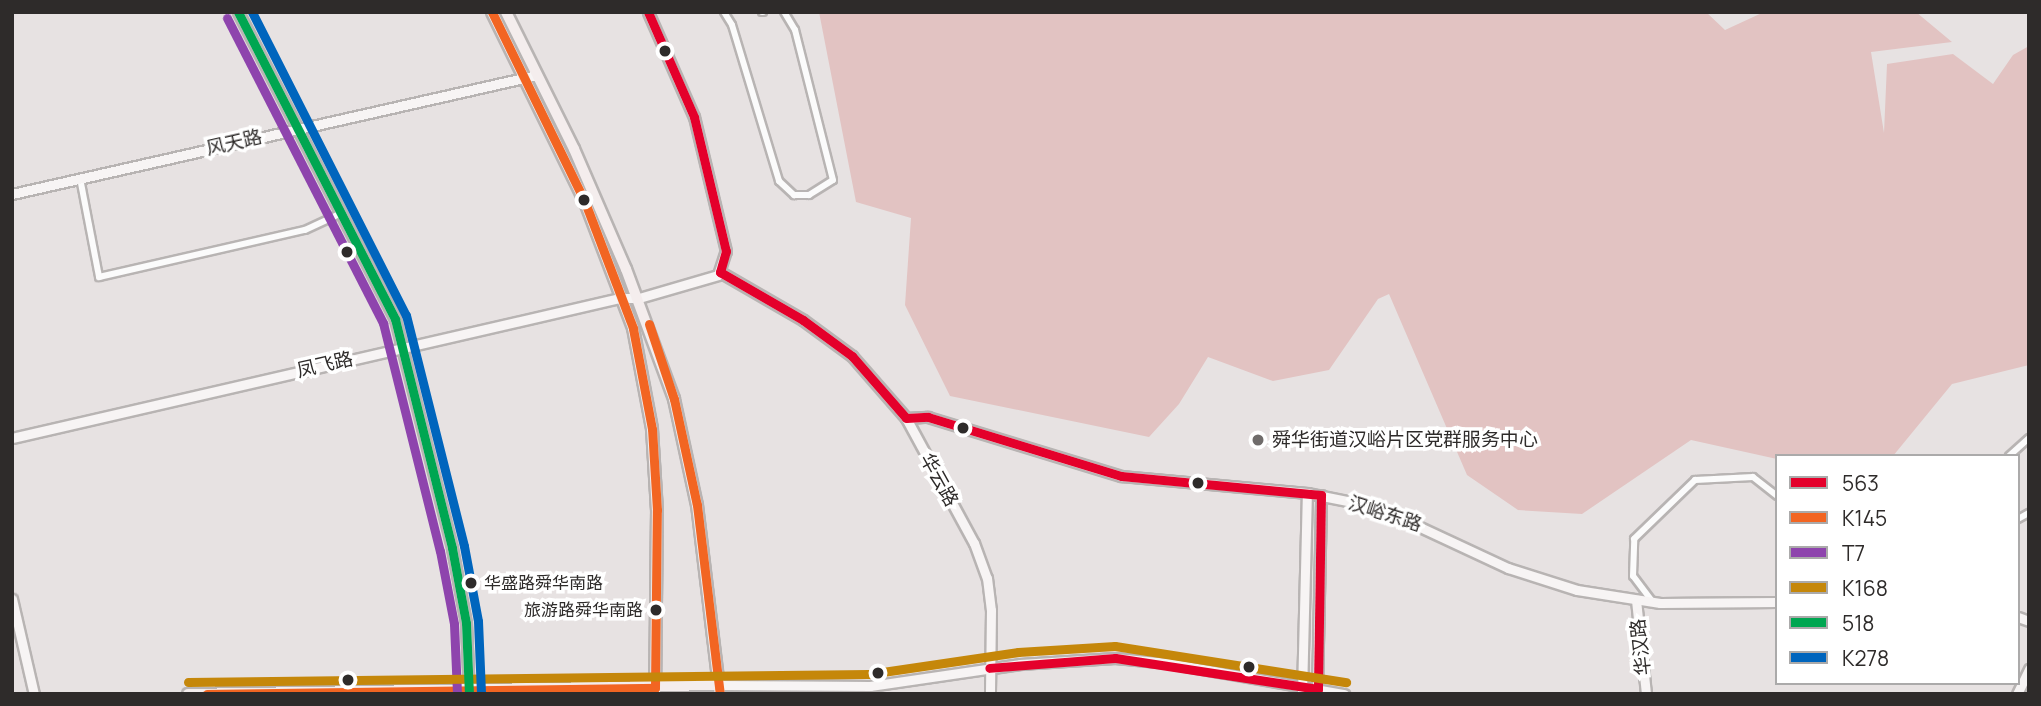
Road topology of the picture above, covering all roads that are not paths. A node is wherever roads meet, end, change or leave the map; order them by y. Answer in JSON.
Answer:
{"nodes":[{"id":1,"x":238,"y":12,"type":"edge"},
{"id":2,"x":492,"y":12,"type":"edge"},
{"id":3,"x":506,"y":12,"type":"edge"},
{"id":4,"x":724,"y":12,"type":"edge"},
{"id":5,"x":784,"y":12,"type":"edge"},
{"id":6,"x":651,"y":13,"type":"edge"},
{"id":7,"x":537,"y":75,"type":"junction"},
{"id":8,"x":523,"y":80,"type":"junction"},
{"id":9,"x":296,"y":129,"type":"junction"},
{"id":10,"x":80,"y":178,"type":"junction"},
{"id":11,"x":12,"y":194,"type":"edge"},
{"id":12,"x":340,"y":214,"type":"junction"},
{"id":13,"x":720,"y":272,"type":"junction"},
{"id":14,"x":620,"y":298,"type":"junction"},
{"id":15,"x":639,"y":298,"type":"junction"},
{"id":16,"x":402,"y":347,"type":"junction"},
{"id":17,"x":906,"y":418,"type":"junction"},
{"id":18,"x":12,"y":438,"type":"edge"},
{"id":19,"x":2029,"y":438,"type":"edge"},
{"id":20,"x":2011,"y":454,"type":"edge"},
{"id":21,"x":1307,"y":493,"type":"junction"},
{"id":22,"x":1775,"y":494,"type":"edge"},
{"id":23,"x":1321,"y":495,"type":"junction"},
{"id":24,"x":12,"y":599,"type":"edge"},
{"id":25,"x":1636,"y":600,"type":"junction"},
{"id":26,"x":1653,"y":602,"type":"junction"},
{"id":27,"x":1775,"y":602,"type":"edge"},
{"id":28,"x":989,"y":668,"type":"junction"},
{"id":29,"x":2029,"y":669,"type":"edge"},
{"id":30,"x":870,"y":685,"type":"junction"},
{"id":31,"x":720,"y":689,"type":"edge"},
{"id":32,"x":1302,"y":689,"type":"edge"},
{"id":33,"x":655,"y":691,"type":"edge"},
{"id":34,"x":1317,"y":691,"type":"edge"},
{"id":35,"x":470,"y":692,"type":"edge"},
{"id":36,"x":34,"y":694,"type":"edge"},
{"id":37,"x":188,"y":694,"type":"edge"},
{"id":38,"x":850,"y":694,"type":"edge"},
{"id":39,"x":990,"y":694,"type":"edge"},
{"id":40,"x":1344,"y":694,"type":"edge"},
{"id":41,"x":1646,"y":694,"type":"edge"},
{"id":42,"x":2017,"y":694,"type":"edge"}],
"edges":[{"from":1,"to":9,"type":"street"},
{"from":2,"to":8,"type":"main road"},
{"from":3,"to":7,"type":"main road"},
{"from":4,"to":5,"type":"street"},
{"from":6,"to":13,"type":"street"},
{"from":7,"to":8,"type":"street","name":"风天路"},
{"from":7,"to":15,"type":"main road"},
{"from":8,"to":9,"type":"street","name":"风天路"},
{"from":8,"to":14,"type":"main road"},
{"from":9,"to":10,"type":"street","name":"风天路"},
{"from":9,"to":12,"type":"street"},
{"from":10,"to":11,"type":"street","name":"风天路"},
{"from":10,"to":12,"type":"street"},
{"from":12,"to":16,"type":"street"},
{"from":13,"to":15,"type":"street"},
{"from":13,"to":17,"type":"street","name":"华云路"},
{"from":14,"to":15,"type":"street","name":"凤飞路"},
{"from":14,"to":16,"type":"street","name":"凤飞路"},
{"from":14,"to":33,"type":"main road"},
{"from":15,"to":31,"type":"main road"},
{"from":16,"to":18,"type":"street","name":"凤飞路"},
{"from":16,"to":35,"type":"street"},
{"from":17,"to":21,"type":"street","name":"汉峪东路"},
{"from":17,"to":28,"type":"street","name":"华云路"},
{"from":19,"to":20,"type":"street"},
{"from":21,"to":23,"type":"street","name":"汉峪东路"},
{"from":21,"to":32,"type":"street"},
{"from":22,"to":26,"type":"street"},
{"from":23,"to":25,"type":"street","name":"汉峪东路"},
{"from":23,"to":34,"type":"street"},
{"from":24,"to":36,"type":"street"},
{"from":25,"to":26,"type":"street","name":"汉峪东路"},
{"from":25,"to":41,"type":"street","name":"华汉路"},
{"from":26,"to":27,"type":"street","name":"汉峪东路"},
{"from":28,"to":30,"type":"street"},
{"from":28,"to":32,"type":"street"},
{"from":28,"to":39,"type":"street","name":"华云路"},
{"from":29,"to":42,"type":"street"},
{"from":30,"to":31,"type":"street"},
{"from":30,"to":38,"type":"street"},
{"from":31,"to":33,"type":"main road"},
{"from":32,"to":34,"type":"street"},
{"from":33,"to":35,"type":"main road"},
{"from":34,"to":40,"type":"street"},
{"from":35,"to":37,"type":"main road"}]}
